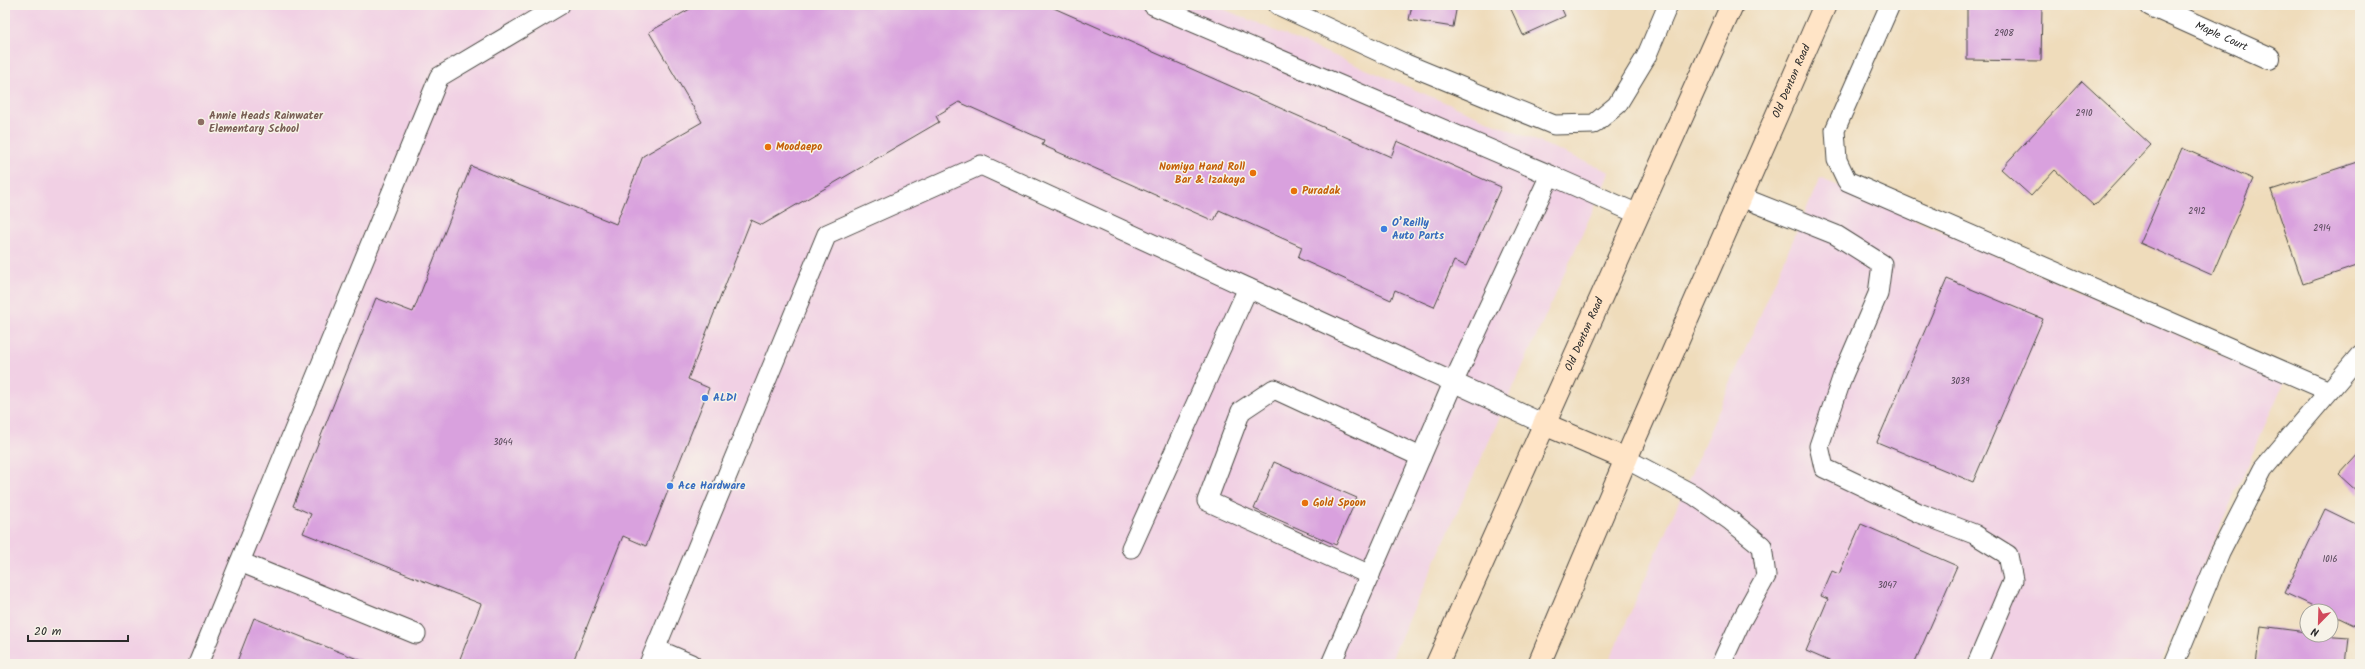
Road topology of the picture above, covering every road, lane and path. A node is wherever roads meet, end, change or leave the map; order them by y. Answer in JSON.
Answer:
{"nodes":[{"id":1,"x":560,"y":5,"type":"edge"},
{"id":2,"x":1153,"y":5,"type":"edge"},
{"id":3,"x":1278,"y":5,"type":"edge"},
{"id":4,"x":1668,"y":5,"type":"edge"},
{"id":5,"x":1732,"y":5,"type":"edge"},
{"id":6,"x":1825,"y":5,"type":"edge"},
{"id":7,"x":1890,"y":5,"type":"edge"},
{"id":8,"x":2151,"y":5,"type":"edge"},
{"id":9,"x":2269,"y":58,"type":"dead end"},
{"id":10,"x":1550,"y":175,"type":"junction"},
{"id":11,"x":1741,"y":197,"type":"junction"},
{"id":12,"x":1638,"y":214,"type":"junction"},
{"id":13,"x":1248,"y":288,"type":"junction"},
{"id":14,"x":2360,"y":355,"type":"edge"},
{"id":15,"x":1453,"y":383,"type":"junction"},
{"id":16,"x":2329,"y":391,"type":"junction"},
{"id":17,"x":1544,"y":424,"type":"junction"},
{"id":18,"x":1422,"y":457,"type":"junction"},
{"id":19,"x":1626,"y":459,"type":"junction"},
{"id":20,"x":1131,"y":548,"type":"dead end"},
{"id":21,"x":240,"y":562,"type":"junction"},
{"id":22,"x":1370,"y":575,"type":"junction"},
{"id":23,"x":416,"y":634,"type":"dead end"},
{"id":24,"x":653,"y":656,"type":"edge"},
{"id":25,"x":198,"y":664,"type":"edge"},
{"id":26,"x":691,"y":664,"type":"edge"},
{"id":27,"x":1331,"y":664,"type":"edge"},
{"id":28,"x":1437,"y":664,"type":"edge"},
{"id":29,"x":1539,"y":664,"type":"edge"},
{"id":30,"x":1721,"y":664,"type":"edge"},
{"id":31,"x":1977,"y":664,"type":"edge"},
{"id":32,"x":2174,"y":664,"type":"edge"}],
"edges":[{"from":1,"to":21,"type":"lane"},
{"from":2,"to":10,"type":"lane"},
{"from":3,"to":4,"type":"lane"},
{"from":5,"to":12,"type":"main road","name":"Old Denton Road"},
{"from":6,"to":11,"type":"main road","name":"Old Denton Road"},
{"from":7,"to":16,"type":"lane"},
{"from":8,"to":9,"type":"street","name":"Maple Court"},
{"from":10,"to":12,"type":"lane"},
{"from":10,"to":15,"type":"lane"},
{"from":11,"to":19,"type":"main road","name":"Old Denton Road"},
{"from":11,"to":31,"type":"lane"},
{"from":12,"to":17,"type":"main road","name":"Old Denton Road"},
{"from":13,"to":15,"type":"lane"},
{"from":13,"to":20,"type":"lane"},
{"from":13,"to":24,"type":"lane"},
{"from":14,"to":16,"type":"lane"},
{"from":15,"to":17,"type":"lane"},
{"from":15,"to":18,"type":"lane"},
{"from":16,"to":32,"type":"lane"},
{"from":17,"to":19,"type":"main road"},
{"from":17,"to":28,"type":"main road","name":"Old Denton Road"},
{"from":18,"to":22,"type":"lane"},
{"from":18,"to":22,"type":"lane"},
{"from":19,"to":29,"type":"main road","name":"Old Denton Road"},
{"from":19,"to":30,"type":"lane"},
{"from":21,"to":23,"type":"lane"},
{"from":21,"to":25,"type":"lane"},
{"from":22,"to":27,"type":"lane"},
{"from":24,"to":26,"type":"lane"}]}
